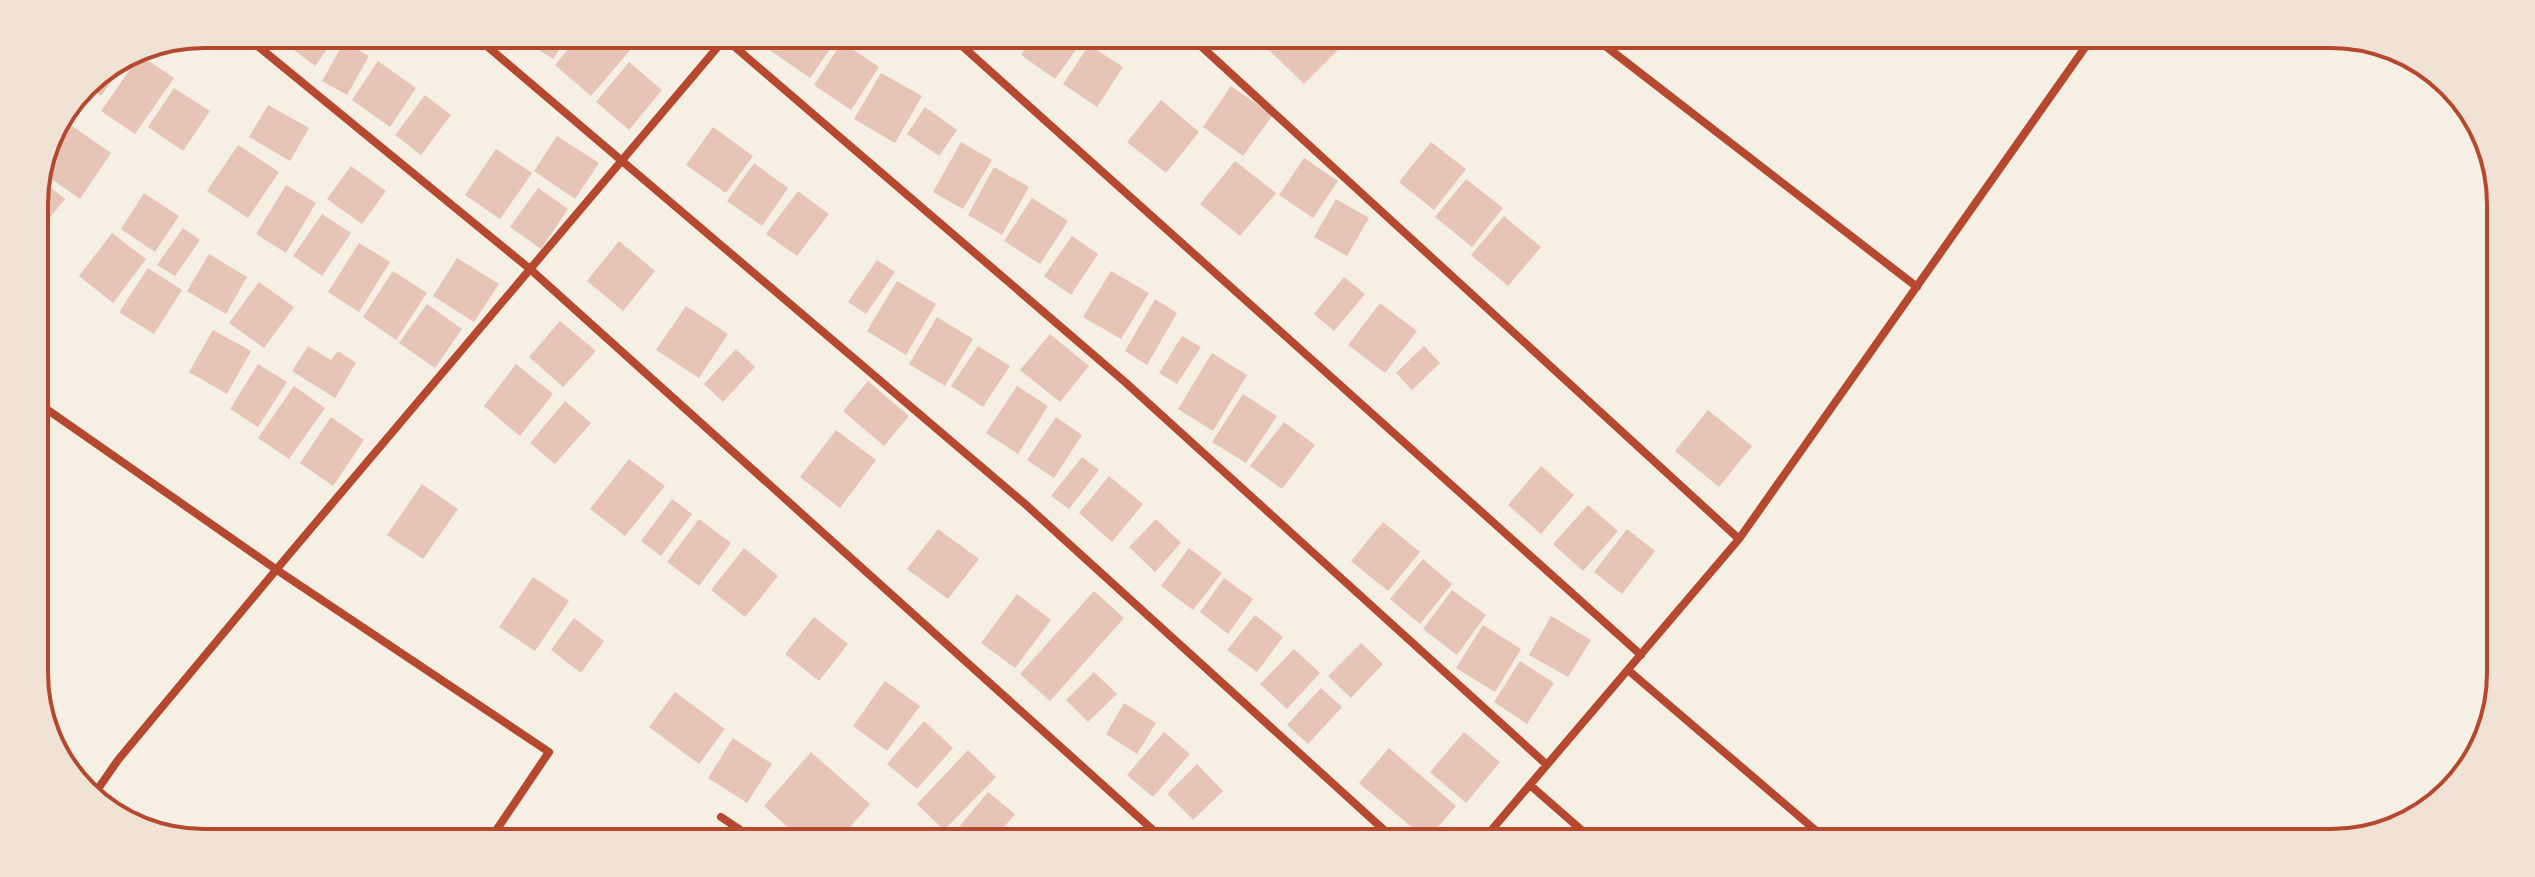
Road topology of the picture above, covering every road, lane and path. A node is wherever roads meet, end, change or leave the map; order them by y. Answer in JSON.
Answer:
{"nodes":[{"id":1,"x":260,"y":48,"type":"edge"},
{"id":2,"x":489,"y":48,"type":"edge"},
{"id":3,"x":716,"y":48,"type":"edge"},
{"id":4,"x":738,"y":48,"type":"edge"},
{"id":5,"x":964,"y":48,"type":"edge"},
{"id":6,"x":1203,"y":48,"type":"edge"},
{"id":7,"x":1608,"y":48,"type":"edge"},
{"id":8,"x":2085,"y":48,"type":"edge"},
{"id":9,"x":622,"y":160,"type":"junction"},
{"id":10,"x":530,"y":269,"type":"junction"},
{"id":11,"x":1917,"y":287,"type":"junction"},
{"id":12,"x":48,"y":410,"type":"edge"},
{"id":13,"x":1739,"y":539,"type":"junction"},
{"id":14,"x":277,"y":570,"type":"junction"},
{"id":15,"x":1641,"y":655,"type":"junction"},
{"id":16,"x":1628,"y":670,"type":"junction"},
{"id":17,"x":1547,"y":765,"type":"junction"},
{"id":18,"x":1530,"y":785,"type":"junction"},
{"id":19,"x":99,"y":788,"type":"edge"},
{"id":20,"x":721,"y":817,"type":"dead end"},
{"id":21,"x":497,"y":829,"type":"edge"},
{"id":22,"x":739,"y":829,"type":"edge"},
{"id":23,"x":1152,"y":829,"type":"edge"},
{"id":24,"x":1383,"y":829,"type":"edge"},
{"id":25,"x":1492,"y":829,"type":"edge"},
{"id":26,"x":1580,"y":829,"type":"edge"},
{"id":27,"x":1814,"y":829,"type":"edge"}],
"edges":[{"from":1,"to":10,"type":"street"},
{"from":2,"to":9,"type":"street"},
{"from":3,"to":9,"type":"street"},
{"from":4,"to":17,"type":"street"},
{"from":5,"to":15,"type":"street"},
{"from":6,"to":13,"type":"street"},
{"from":7,"to":11,"type":"street"},
{"from":8,"to":11,"type":"street"},
{"from":9,"to":10,"type":"street"},
{"from":9,"to":24,"type":"street"},
{"from":10,"to":14,"type":"street"},
{"from":10,"to":23,"type":"street"},
{"from":11,"to":13,"type":"street"},
{"from":12,"to":14,"type":"street"},
{"from":13,"to":15,"type":"street"},
{"from":14,"to":19,"type":"street"},
{"from":14,"to":21,"type":"street"},
{"from":15,"to":16,"type":"street"},
{"from":16,"to":17,"type":"street"},
{"from":16,"to":27,"type":"street"},
{"from":17,"to":18,"type":"street"},
{"from":18,"to":25,"type":"street"},
{"from":18,"to":26,"type":"street"},
{"from":20,"to":22,"type":"street"}]}
